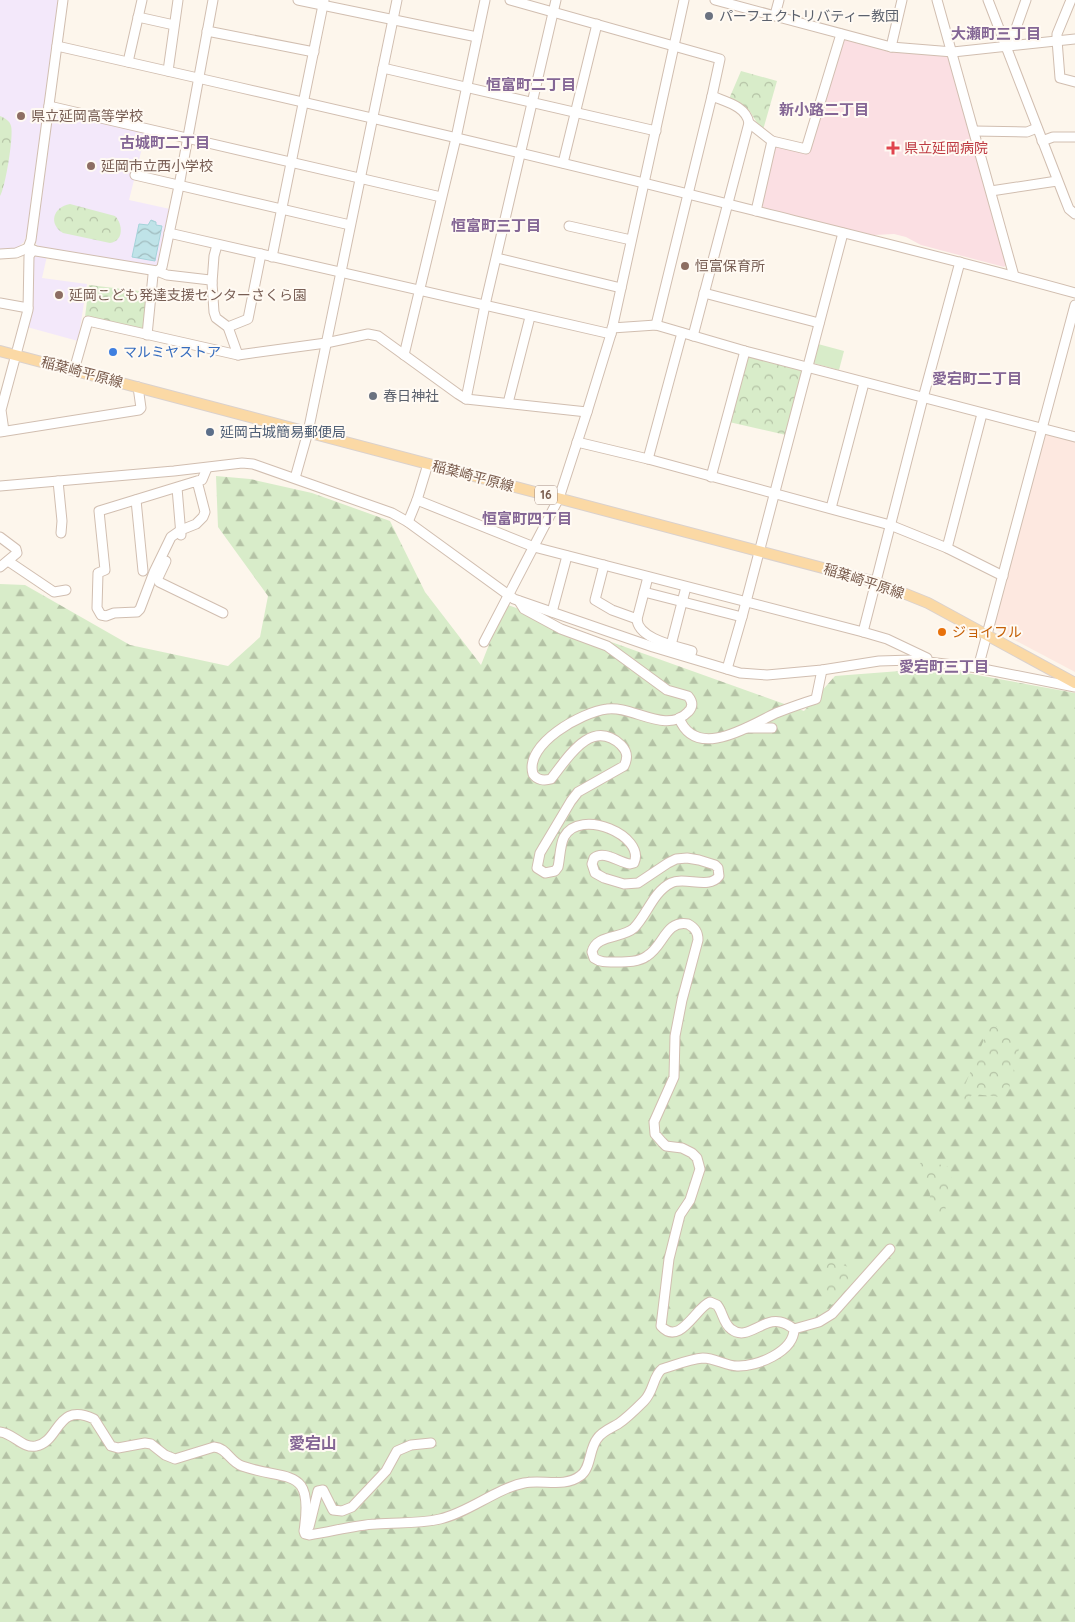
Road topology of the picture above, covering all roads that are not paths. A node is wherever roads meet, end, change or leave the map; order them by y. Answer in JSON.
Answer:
{"nodes":[{"id":1,"x":63,"y":0,"type":"edge"},
{"id":2,"x":142,"y":0,"type":"edge"},
{"id":3,"x":178,"y":0,"type":"edge"},
{"id":4,"x":213,"y":0,"type":"edge"},
{"id":5,"x":298,"y":0,"type":"edge"},
{"id":6,"x":397,"y":0,"type":"edge"},
{"id":7,"x":485,"y":0,"type":"edge"},
{"id":8,"x":510,"y":0,"type":"edge"},
{"id":9,"x":556,"y":0,"type":"edge"},
{"id":10,"x":684,"y":0,"type":"edge"},
{"id":11,"x":715,"y":0,"type":"edge"},
{"id":12,"x":779,"y":0,"type":"edge"},
{"id":13,"x":902,"y":0,"type":"edge"},
{"id":14,"x":938,"y":0,"type":"edge"},
{"id":15,"x":988,"y":0,"type":"edge"},
{"id":16,"x":1026,"y":0,"type":"edge"},
{"id":17,"x":1071,"y":0,"type":"edge"},
{"id":18,"x":323,"y":3,"type":"edge"},
{"id":19,"x":554,"y":12,"type":"junction"},
{"id":20,"x":775,"y":16,"type":"junction"},
{"id":21,"x":138,"y":17,"type":"junction"},
{"id":22,"x":393,"y":20,"type":"junction"},
{"id":23,"x":597,"y":24,"type":"junction"},
{"id":24,"x":174,"y":25,"type":"junction"},
{"id":25,"x":207,"y":30,"type":"junction"},
{"id":26,"x":841,"y":34,"type":"junction"},
{"id":27,"x":477,"y":37,"type":"junction"},
{"id":28,"x":1057,"y":37,"type":"junction"},
{"id":29,"x":1075,"y":39,"type":"edge"},
{"id":30,"x":57,"y":46,"type":"junction"},
{"id":31,"x":675,"y":46,"type":"junction"},
{"id":32,"x":1006,"y":46,"type":"junction"},
{"id":33,"x":891,"y":47,"type":"junction"},
{"id":34,"x":314,"y":52,"type":"junction"},
{"id":35,"x":953,"y":52,"type":"junction"},
{"id":36,"x":128,"y":62,"type":"junction"},
{"id":37,"x":383,"y":68,"type":"junction"},
{"id":38,"x":168,"y":72,"type":"junction"},
{"id":39,"x":198,"y":78,"type":"junction"},
{"id":40,"x":1075,"y":82,"type":"edge"},
{"id":41,"x":466,"y":87,"type":"junction"},
{"id":42,"x":712,"y":96,"type":"junction"},
{"id":43,"x":533,"y":102,"type":"junction"},
{"id":44,"x":304,"y":103,"type":"junction"},
{"id":45,"x":49,"y":106,"type":"junction"},
{"id":46,"x":576,"y":112,"type":"junction"},
{"id":47,"x":372,"y":119,"type":"junction"},
{"id":48,"x":749,"y":123,"type":"junction"},
{"id":49,"x":1037,"y":128,"type":"junction"},
{"id":50,"x":656,"y":131,"type":"junction"},
{"id":51,"x":974,"y":131,"type":"junction"},
{"id":52,"x":1075,"y":137,"type":"edge"},
{"id":53,"x":188,"y":138,"type":"junction"},
{"id":54,"x":456,"y":138,"type":"junction"},
{"id":55,"x":772,"y":141,"type":"junction"},
{"id":56,"x":1042,"y":141,"type":"junction"},
{"id":57,"x":521,"y":153,"type":"junction"},
{"id":58,"x":292,"y":162,"type":"junction"},
{"id":59,"x":563,"y":163,"type":"junction"},
{"id":60,"x":135,"y":175,"type":"dead end"},
{"id":61,"x":360,"y":179,"type":"junction"},
{"id":62,"x":643,"y":182,"type":"junction"},
{"id":63,"x":1057,"y":182,"type":"junction"},
{"id":64,"x":179,"y":186,"type":"junction"},
{"id":65,"x":991,"y":191,"type":"junction"},
{"id":66,"x":688,"y":193,"type":"junction"},
{"id":67,"x":441,"y":197,"type":"junction"},
{"id":68,"x":727,"y":204,"type":"junction"},
{"id":69,"x":281,"y":209,"type":"junction"},
{"id":70,"x":756,"y":211,"type":"junction"},
{"id":71,"x":1075,"y":214,"type":"edge"},
{"id":72,"x":350,"y":225,"type":"junction"},
{"id":73,"x":569,"y":226,"type":"dead end"},
{"id":74,"x":169,"y":233,"type":"junction"},
{"id":75,"x":843,"y":233,"type":"junction"},
{"id":76,"x":631,"y":240,"type":"junction"},
{"id":77,"x":217,"y":245,"type":"junction"},
{"id":78,"x":31,"y":249,"type":"junction"},
{"id":79,"x":0,"y":254,"type":"edge"},
{"id":80,"x":261,"y":254,"type":"junction"},
{"id":81,"x":272,"y":257,"type":"junction"},
{"id":82,"x":497,"y":258,"type":"junction"},
{"id":83,"x":960,"y":262,"type":"junction"},
{"id":84,"x":157,"y":271,"type":"junction"},
{"id":85,"x":341,"y":273,"type":"junction"},
{"id":86,"x":1014,"y":276,"type":"junction"},
{"id":87,"x":212,"y":283,"type":"junction"},
{"id":88,"x":621,"y":288,"type":"junction"},
{"id":89,"x":419,"y":291,"type":"junction"},
{"id":90,"x":704,"y":293,"type":"junction"},
{"id":91,"x":1075,"y":293,"type":"edge"},
{"id":92,"x":0,"y":303,"type":"edge"},
{"id":93,"x":1075,"y":305,"type":"edge"},
{"id":94,"x":485,"y":306,"type":"junction"},
{"id":95,"x":28,"y":308,"type":"junction"},
{"id":96,"x":530,"y":316,"type":"junction"},
{"id":97,"x":818,"y":323,"type":"junction"},
{"id":98,"x":656,"y":325,"type":"junction"},
{"id":99,"x":228,"y":328,"type":"junction"},
{"id":100,"x":611,"y":331,"type":"junction"},
{"id":101,"x":682,"y":333,"type":"junction"},
{"id":102,"x":147,"y":335,"type":"junction"},
{"id":103,"x":693,"y":336,"type":"junction"},
{"id":104,"x":326,"y":343,"type":"junction"},
{"id":105,"x":0,"y":351,"type":"edge"},
{"id":106,"x":745,"y":351,"type":"junction"},
{"id":107,"x":16,"y":355,"type":"junction"},
{"id":108,"x":238,"y":355,"type":"junction"},
{"id":109,"x":404,"y":355,"type":"junction"},
{"id":110,"x":808,"y":367,"type":"junction"},
{"id":111,"x":74,"y":370,"type":"junction"},
{"id":112,"x":864,"y":383,"type":"junction"},
{"id":113,"x":138,"y":387,"type":"junction"},
{"id":114,"x":922,"y":398,"type":"junction"},
{"id":115,"x":466,"y":399,"type":"junction"},
{"id":116,"x":508,"y":403,"type":"junction"},
{"id":117,"x":1,"y":409,"type":"edge"},
{"id":118,"x":587,"y":412,"type":"junction"},
{"id":119,"x":982,"y":414,"type":"junction"},
{"id":120,"x":1042,"y":429,"type":"junction"},
{"id":121,"x":2,"y":431,"type":"edge"},
{"id":122,"x":308,"y":432,"type":"junction"},
{"id":123,"x":1075,"y":437,"type":"edge"},
{"id":124,"x":577,"y":442,"type":"junction"},
{"id":125,"x":648,"y":459,"type":"junction"},
{"id":126,"x":428,"y":464,"type":"junction"},
{"id":127,"x":207,"y":468,"type":"junction"},
{"id":128,"x":711,"y":477,"type":"junction"},
{"id":129,"x":295,"y":478,"type":"junction"},
{"id":130,"x":58,"y":481,"type":"junction"},
{"id":131,"x":197,"y":481,"type":"junction"},
{"id":132,"x":0,"y":486,"type":"edge"},
{"id":133,"x":177,"y":488,"type":"junction"},
{"id":134,"x":774,"y":494,"type":"junction"},
{"id":135,"x":559,"y":498,"type":"junction"},
{"id":136,"x":136,"y":500,"type":"junction"},
{"id":137,"x":418,"y":500,"type":"junction"},
{"id":138,"x":831,"y":508,"type":"junction"},
{"id":139,"x":408,"y":522,"type":"junction"},
{"id":140,"x":890,"y":525,"type":"junction"},
{"id":141,"x":181,"y":530,"type":"junction"},
{"id":142,"x":61,"y":533,"type":"dead end"},
{"id":143,"x":0,"y":537,"type":"edge"},
{"id":144,"x":534,"y":547,"type":"junction"},
{"id":145,"x":947,"y":548,"type":"junction"},
{"id":146,"x":760,"y":551,"type":"junction"},
{"id":147,"x":567,"y":556,"type":"junction"},
{"id":148,"x":8,"y":561,"type":"junction"},
{"id":149,"x":604,"y":565,"type":"junction"},
{"id":150,"x":0,"y":567,"type":"edge"},
{"id":151,"x":143,"y":571,"type":"dead end"},
{"id":152,"x":648,"y":576,"type":"junction"},
{"id":153,"x":1003,"y":576,"type":"junction"},
{"id":154,"x":876,"y":582,"type":"junction"},
{"id":155,"x":686,"y":586,"type":"junction"},
{"id":156,"x":66,"y":590,"type":"dead end"},
{"id":157,"x":644,"y":592,"type":"junction"},
{"id":158,"x":508,"y":596,"type":"junction"},
{"id":159,"x":519,"y":601,"type":"junction"},
{"id":160,"x":746,"y":601,"type":"junction"},
{"id":161,"x":682,"y":602,"type":"junction"},
{"id":162,"x":552,"y":612,"type":"junction"},
{"id":163,"x":223,"y":613,"type":"dead end"},
{"id":164,"x":742,"y":617,"type":"junction"},
{"id":165,"x":638,"y":619,"type":"junction"},
{"id":166,"x":863,"y":632,"type":"junction"},
{"id":167,"x":988,"y":635,"type":"junction"},
{"id":168,"x":484,"y":642,"type":"dead end"},
{"id":169,"x":671,"y":645,"type":"junction"},
{"id":170,"x":690,"y":657,"type":"junction"},
{"id":171,"x":934,"y":662,"type":"junction"},
{"id":172,"x":978,"y":668,"type":"junction"},
{"id":173,"x":727,"y":669,"type":"junction"},
{"id":174,"x":822,"y":670,"type":"junction"},
{"id":175,"x":1075,"y":682,"type":"edge"},
{"id":176,"x":1075,"y":687,"type":"edge"},
{"id":177,"x":679,"y":718,"type":"junction"},
{"id":178,"x":744,"y":728,"type":"junction"},
{"id":179,"x":772,"y":728,"type":"dead end"},
{"id":180,"x":890,"y":1249,"type":"dead end"},
{"id":181,"x":794,"y":1329,"type":"junction"},
{"id":182,"x":0,"y":1432,"type":"edge"},
{"id":183,"x":431,"y":1442,"type":"dead end"},
{"id":184,"x":307,"y":1535,"type":"junction"}],
"edges":[{"from":1,"to":30,"type":"street"},
{"from":2,"to":21,"type":"street"},
{"from":3,"to":24,"type":"street"},
{"from":4,"to":25,"type":"street"},
{"from":5,"to":18,"type":"street"},
{"from":6,"to":22,"type":"street"},
{"from":7,"to":27,"type":"street"},
{"from":8,"to":19,"type":"street"},
{"from":9,"to":19,"type":"street"},
{"from":10,"to":31,"type":"street"},
{"from":11,"to":20,"type":"street"},
{"from":12,"to":20,"type":"street"},
{"from":13,"to":33,"type":"street"},
{"from":14,"to":35,"type":"street"},
{"from":15,"to":32,"type":"street"},
{"from":16,"to":32,"type":"street"},
{"from":17,"to":28,"type":"street"},
{"from":18,"to":22,"type":"street"},
{"from":18,"to":34,"type":"street"},
{"from":19,"to":23,"type":"street"},
{"from":19,"to":43,"type":"street"},
{"from":20,"to":26,"type":"street"},
{"from":21,"to":24,"type":"street"},
{"from":21,"to":36,"type":"street"},
{"from":22,"to":27,"type":"street"},
{"from":22,"to":37,"type":"street"},
{"from":23,"to":31,"type":"street"},
{"from":23,"to":46,"type":"street"},
{"from":24,"to":38,"type":"street"},
{"from":25,"to":34,"type":"street"},
{"from":25,"to":39,"type":"street"},
{"from":26,"to":33,"type":"street"},
{"from":26,"to":55,"type":"street"},
{"from":27,"to":41,"type":"street"},
{"from":28,"to":29,"type":"street"},
{"from":28,"to":32,"type":"street"},
{"from":28,"to":40,"type":"street"},
{"from":30,"to":36,"type":"street"},
{"from":30,"to":45,"type":"street"},
{"from":31,"to":42,"type":"street"},
{"from":31,"to":50,"type":"street"},
{"from":32,"to":35,"type":"street"},
{"from":32,"to":49,"type":"street"},
{"from":33,"to":35,"type":"street"},
{"from":34,"to":44,"type":"street"},
{"from":35,"to":51,"type":"street"},
{"from":36,"to":38,"type":"street"},
{"from":37,"to":41,"type":"street"},
{"from":37,"to":47,"type":"street"},
{"from":38,"to":39,"type":"street"},
{"from":39,"to":44,"type":"street"},
{"from":39,"to":53,"type":"street"},
{"from":41,"to":43,"type":"street"},
{"from":41,"to":54,"type":"street"},
{"from":42,"to":48,"type":"street"},
{"from":42,"to":66,"type":"street"},
{"from":43,"to":46,"type":"street"},
{"from":43,"to":57,"type":"street"},
{"from":44,"to":47,"type":"street"},
{"from":44,"to":58,"type":"street"},
{"from":45,"to":53,"type":"street"},
{"from":45,"to":78,"type":"street"},
{"from":46,"to":50,"type":"street"},
{"from":46,"to":59,"type":"street"},
{"from":47,"to":54,"type":"street"},
{"from":47,"to":61,"type":"street"},
{"from":48,"to":55,"type":"street"},
{"from":48,"to":68,"type":"street"},
{"from":49,"to":51,"type":"street"},
{"from":49,"to":56,"type":"street"},
{"from":50,"to":62,"type":"street"},
{"from":51,"to":65,"type":"street"},
{"from":52,"to":56,"type":"street"},
{"from":53,"to":58,"type":"street"},
{"from":53,"to":64,"type":"street"},
{"from":54,"to":57,"type":"street"},
{"from":54,"to":67,"type":"street"},
{"from":55,"to":70,"type":"street"},
{"from":56,"to":63,"type":"street"},
{"from":57,"to":59,"type":"street"},
{"from":57,"to":82,"type":"street"},
{"from":58,"to":61,"type":"street"},
{"from":58,"to":69,"type":"street"},
{"from":59,"to":62,"type":"street"},
{"from":60,"to":64,"type":"street"},
{"from":61,"to":67,"type":"street"},
{"from":61,"to":72,"type":"street"},
{"from":62,"to":66,"type":"street"},
{"from":62,"to":76,"type":"street"},
{"from":63,"to":65,"type":"street"},
{"from":63,"to":71,"type":"street"},
{"from":64,"to":69,"type":"street"},
{"from":64,"to":74,"type":"street"},
{"from":65,"to":86,"type":"street"},
{"from":66,"to":68,"type":"street"},
{"from":66,"to":98,"type":"street"},
{"from":67,"to":89,"type":"street"},
{"from":68,"to":70,"type":"street"},
{"from":68,"to":90,"type":"street"},
{"from":69,"to":72,"type":"street"},
{"from":69,"to":81,"type":"street"},
{"from":70,"to":75,"type":"street"},
{"from":72,"to":85,"type":"street"},
{"from":73,"to":76,"type":"street"},
{"from":74,"to":77,"type":"street"},
{"from":74,"to":84,"type":"street"},
{"from":75,"to":83,"type":"street"},
{"from":75,"to":97,"type":"street"},
{"from":76,"to":88,"type":"street"},
{"from":77,"to":80,"type":"street"},
{"from":77,"to":87,"type":"street"},
{"from":78,"to":79,"type":"street"},
{"from":78,"to":84,"type":"street"},
{"from":78,"to":95,"type":"street"},
{"from":80,"to":81,"type":"street"},
{"from":80,"to":99,"type":"street"},
{"from":81,"to":85,"type":"street"},
{"from":82,"to":88,"type":"street"},
{"from":82,"to":94,"type":"street"},
{"from":83,"to":86,"type":"street"},
{"from":83,"to":114,"type":"street"},
{"from":84,"to":87,"type":"street"},
{"from":84,"to":102,"type":"street"},
{"from":85,"to":89,"type":"street"},
{"from":85,"to":104,"type":"street"},
{"from":86,"to":91,"type":"street"},
{"from":87,"to":99,"type":"street"},
{"from":88,"to":100,"type":"street"},
{"from":89,"to":94,"type":"street"},
{"from":89,"to":109,"type":"street"},
{"from":90,"to":97,"type":"street"},
{"from":90,"to":103,"type":"street"},
{"from":92,"to":95,"type":"street"},
{"from":93,"to":120,"type":"street"},
{"from":94,"to":96,"type":"street"},
{"from":94,"to":115,"type":"street"},
{"from":95,"to":107,"type":"street"},
{"from":96,"to":100,"type":"street"},
{"from":96,"to":116,"type":"street"},
{"from":97,"to":110,"type":"street"},
{"from":98,"to":100,"type":"street"},
{"from":98,"to":101,"type":"street"},
{"from":99,"to":108,"type":"street"},
{"from":100,"to":118,"type":"street"},
{"from":101,"to":103,"type":"street"},
{"from":101,"to":125,"type":"street"},
{"from":102,"to":108,"type":"street"},
{"from":102,"to":111,"type":"street"},
{"from":103,"to":106,"type":"street"},
{"from":104,"to":108,"type":"street"},
{"from":104,"to":109,"type":"street"},
{"from":104,"to":122,"type":"street"},
{"from":105,"to":107,"type":"main road","name":"稲葉崎平原線","number":"16"},
{"from":106,"to":110,"type":"street"},
{"from":106,"to":128,"type":"street"},
{"from":107,"to":111,"type":"main road","name":"稲葉崎平原線","number":"16"},
{"from":107,"to":117,"type":"street"},
{"from":109,"to":115,"type":"street"},
{"from":110,"to":112,"type":"street"},
{"from":110,"to":134,"type":"street"},
{"from":111,"to":113,"type":"main road","name":"稲葉崎平原線","number":"16"},
{"from":112,"to":114,"type":"street"},
{"from":112,"to":138,"type":"street"},
{"from":113,"to":121,"type":"street"},
{"from":113,"to":122,"type":"main road","name":"稲葉崎平原線","number":"16"},
{"from":114,"to":119,"type":"street"},
{"from":114,"to":140,"type":"street"},
{"from":115,"to":116,"type":"street"},
{"from":116,"to":118,"type":"street"},
{"from":117,"to":121,"type":"street"},
{"from":118,"to":124,"type":"street"},
{"from":119,"to":120,"type":"street"},
{"from":119,"to":145,"type":"street"},
{"from":120,"to":123,"type":"street"},
{"from":120,"to":153,"type":"street"},
{"from":122,"to":126,"type":"main road","name":"稲葉崎平原線","number":"16"},
{"from":122,"to":129,"type":"street"},
{"from":124,"to":125,"type":"street"},
{"from":124,"to":135,"type":"street"},
{"from":125,"to":128,"type":"street"},
{"from":126,"to":135,"type":"main road","name":"稲葉崎平原線","number":"16"},
{"from":126,"to":137,"type":"street"},
{"from":127,"to":129,"type":"street"},
{"from":127,"to":130,"type":"street"},
{"from":127,"to":131,"type":"street"},
{"from":128,"to":134,"type":"street"},
{"from":129,"to":139,"type":"street"},
{"from":130,"to":132,"type":"street"},
{"from":130,"to":142,"type":"street"},
{"from":131,"to":133,"type":"street"},
{"from":131,"to":141,"type":"street"},
{"from":133,"to":136,"type":"street"},
{"from":133,"to":141,"type":"street"},
{"from":134,"to":138,"type":"street"},
{"from":134,"to":146,"type":"street"},
{"from":135,"to":144,"type":"street"},
{"from":135,"to":146,"type":"main road","name":"稲葉崎平原線","number":"16"},
{"from":136,"to":141,"type":"street"},
{"from":136,"to":151,"type":"street"},
{"from":137,"to":139,"type":"street"},
{"from":137,"to":144,"type":"street"},
{"from":138,"to":140,"type":"street"},
{"from":139,"to":158,"type":"street"},
{"from":140,"to":145,"type":"street"},
{"from":140,"to":154,"type":"street"},
{"from":141,"to":163,"type":"street"},
{"from":143,"to":148,"type":"street"},
{"from":144,"to":147,"type":"street"},
{"from":144,"to":158,"type":"street"},
{"from":145,"to":153,"type":"street"},
{"from":146,"to":154,"type":"main road","name":"稲葉崎平原線","number":"16"},
{"from":146,"to":160,"type":"street"},
{"from":147,"to":149,"type":"street"},
{"from":147,"to":162,"type":"street"},
{"from":148,"to":150,"type":"street"},
{"from":148,"to":156,"type":"street"},
{"from":149,"to":152,"type":"street"},
{"from":149,"to":165,"type":"street"},
{"from":152,"to":155,"type":"street"},
{"from":152,"to":157,"type":"street"},
{"from":153,"to":167,"type":"street"},
{"from":154,"to":166,"type":"street"},
{"from":154,"to":167,"type":"main road","name":"稲葉崎平原線","number":"16"},
{"from":155,"to":160,"type":"street"},
{"from":155,"to":161,"type":"street"},
{"from":157,"to":161,"type":"street"},
{"from":157,"to":165,"type":"street"},
{"from":158,"to":159,"type":"street"},
{"from":158,"to":168,"type":"street"},
{"from":159,"to":162,"type":"street"},
{"from":159,"to":177,"type":"street"},
{"from":160,"to":164,"type":"street"},
{"from":160,"to":166,"type":"street"},
{"from":161,"to":164,"type":"street"},
{"from":161,"to":169,"type":"street"},
{"from":162,"to":170,"type":"street"},
{"from":164,"to":173,"type":"street"},
{"from":165,"to":169,"type":"street"},
{"from":166,"to":171,"type":"street"},
{"from":167,"to":172,"type":"street"},
{"from":167,"to":175,"type":"main road","name":"稲葉崎平原線","number":"16"},
{"from":169,"to":170,"type":"street"},
{"from":170,"to":173,"type":"street"},
{"from":171,"to":172,"type":"street"},
{"from":171,"to":174,"type":"street"},
{"from":172,"to":176,"type":"street"},
{"from":173,"to":174,"type":"street"},
{"from":174,"to":178,"type":"street"},
{"from":177,"to":178,"type":"street"},
{"from":177,"to":181,"type":"street"},
{"from":178,"to":179,"type":"street"},
{"from":180,"to":181,"type":"street"},
{"from":181,"to":184,"type":"street"},
{"from":182,"to":184,"type":"street"},
{"from":183,"to":184,"type":"street"}]}
